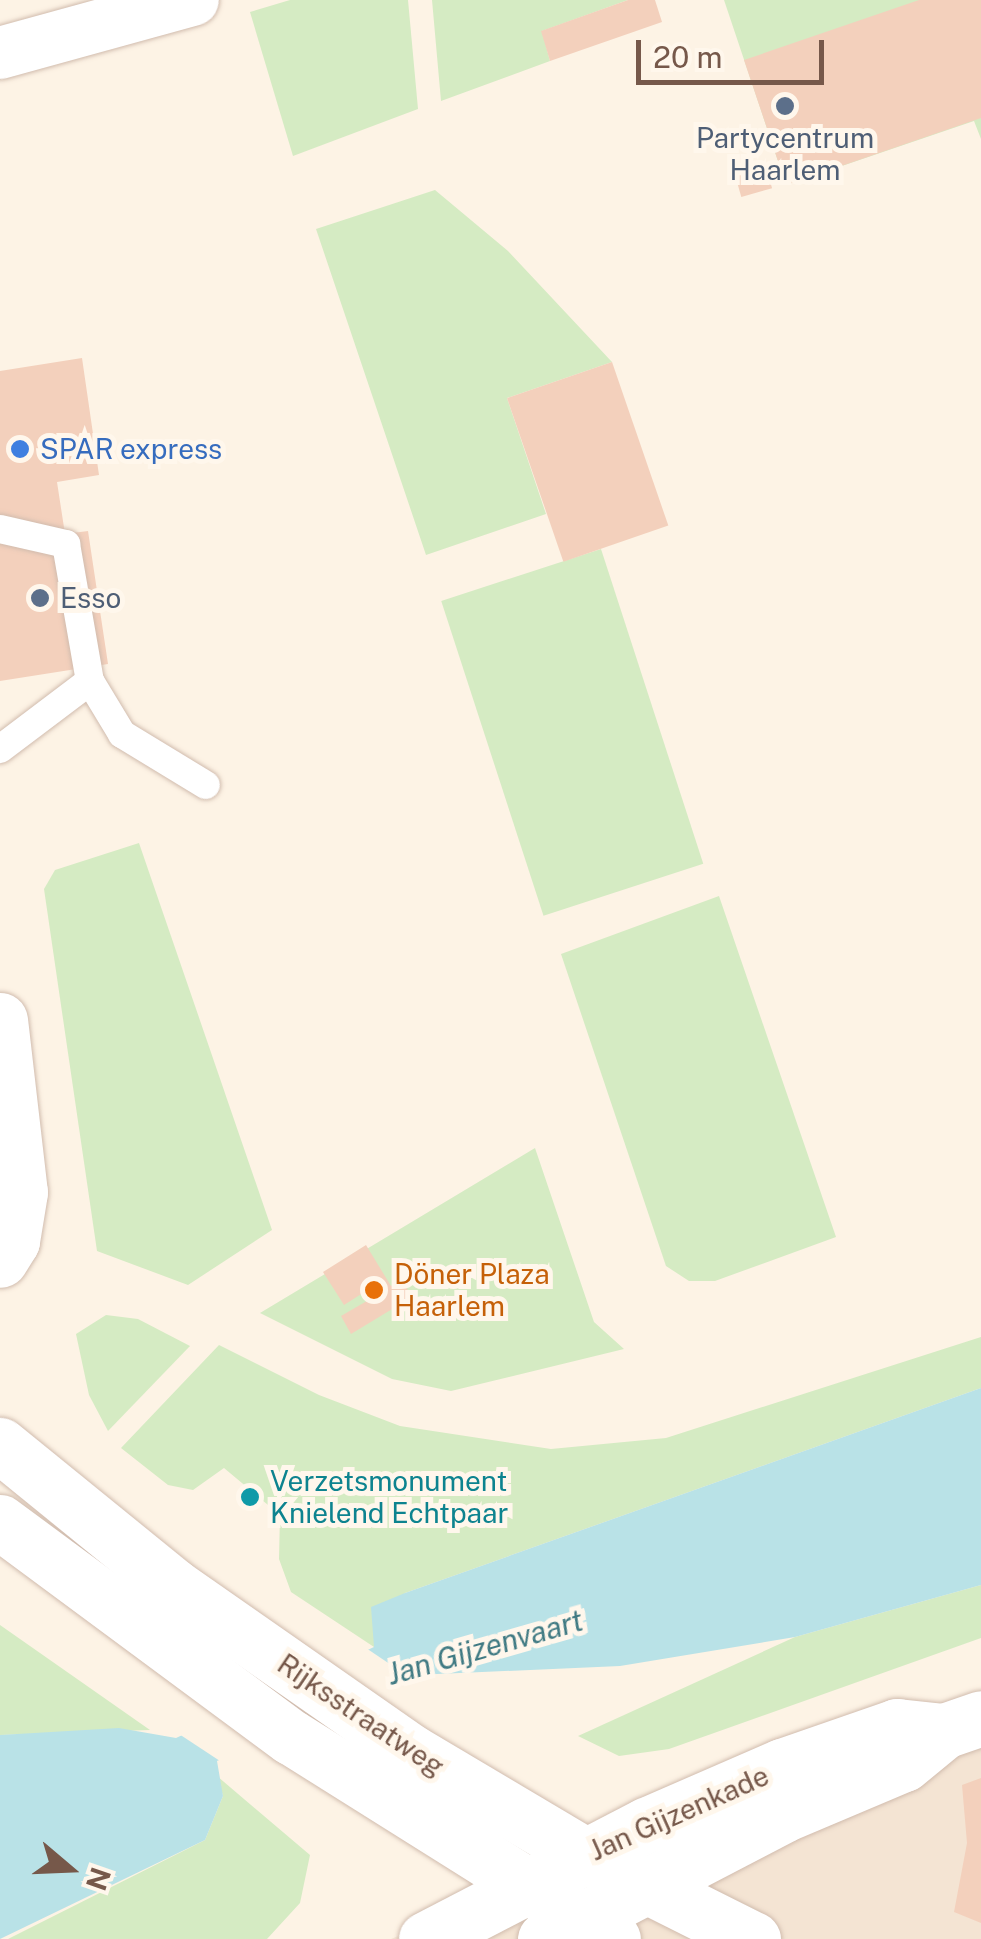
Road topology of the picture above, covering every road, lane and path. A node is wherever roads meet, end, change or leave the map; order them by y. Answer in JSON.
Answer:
{"nodes":[{"id":1,"x":192,"y":0,"type":"edge"},
{"id":2,"x":0,"y":53,"type":"edge"},
{"id":3,"x":0,"y":530,"type":"edge"},
{"id":4,"x":90,"y":681,"type":"junction"},
{"id":5,"x":0,"y":750,"type":"edge"},
{"id":6,"x":206,"y":785,"type":"dead end"},
{"id":7,"x":0,"y":1020,"type":"edge"},
{"id":8,"x":0,"y":1260,"type":"edge"},
{"id":9,"x":0,"y":1445,"type":"edge"},
{"id":10,"x":0,"y":1522,"type":"edge"},
{"id":11,"x":962,"y":1724,"type":"edge"},
{"id":12,"x":585,"y":1855,"type":"junction"},
{"id":13,"x":644,"y":1886,"type":"junction"},
{"id":14,"x":526,"y":1889,"type":"junction"},
{"id":15,"x":578,"y":1933,"type":"edge"},
{"id":16,"x":426,"y":1939,"type":"edge"},
{"id":17,"x":753,"y":1939,"type":"edge"}],
"edges":[{"from":1,"to":2,"type":"street"},
{"from":3,"to":4,"type":"lane"},
{"from":4,"to":5,"type":"lane"},
{"from":4,"to":6,"type":"lane"},
{"from":7,"to":8,"type":"main road"},
{"from":9,"to":12,"type":"main road","name":"Rijksstraatweg"},
{"from":10,"to":14,"type":"main road","name":"Rijksstraatweg"},
{"from":11,"to":12,"type":"main road","name":"Jan Gijzenkade"},
{"from":11,"to":13,"type":"main road","name":"Jan Gijzenkade"},
{"from":12,"to":13,"type":"main road","name":"Rijksstraatweg"},
{"from":12,"to":14,"type":"main road","name":"Jan Gijzenkade"},
{"from":13,"to":15,"type":"main road","name":"Jan Gijzenkade"},
{"from":13,"to":17,"type":"main road","name":"Rijksstraatweg"},
{"from":14,"to":15,"type":"main road","name":"Rijksstraatweg"},
{"from":14,"to":16,"type":"main road","name":"Jan Gijzenkade"}]}
